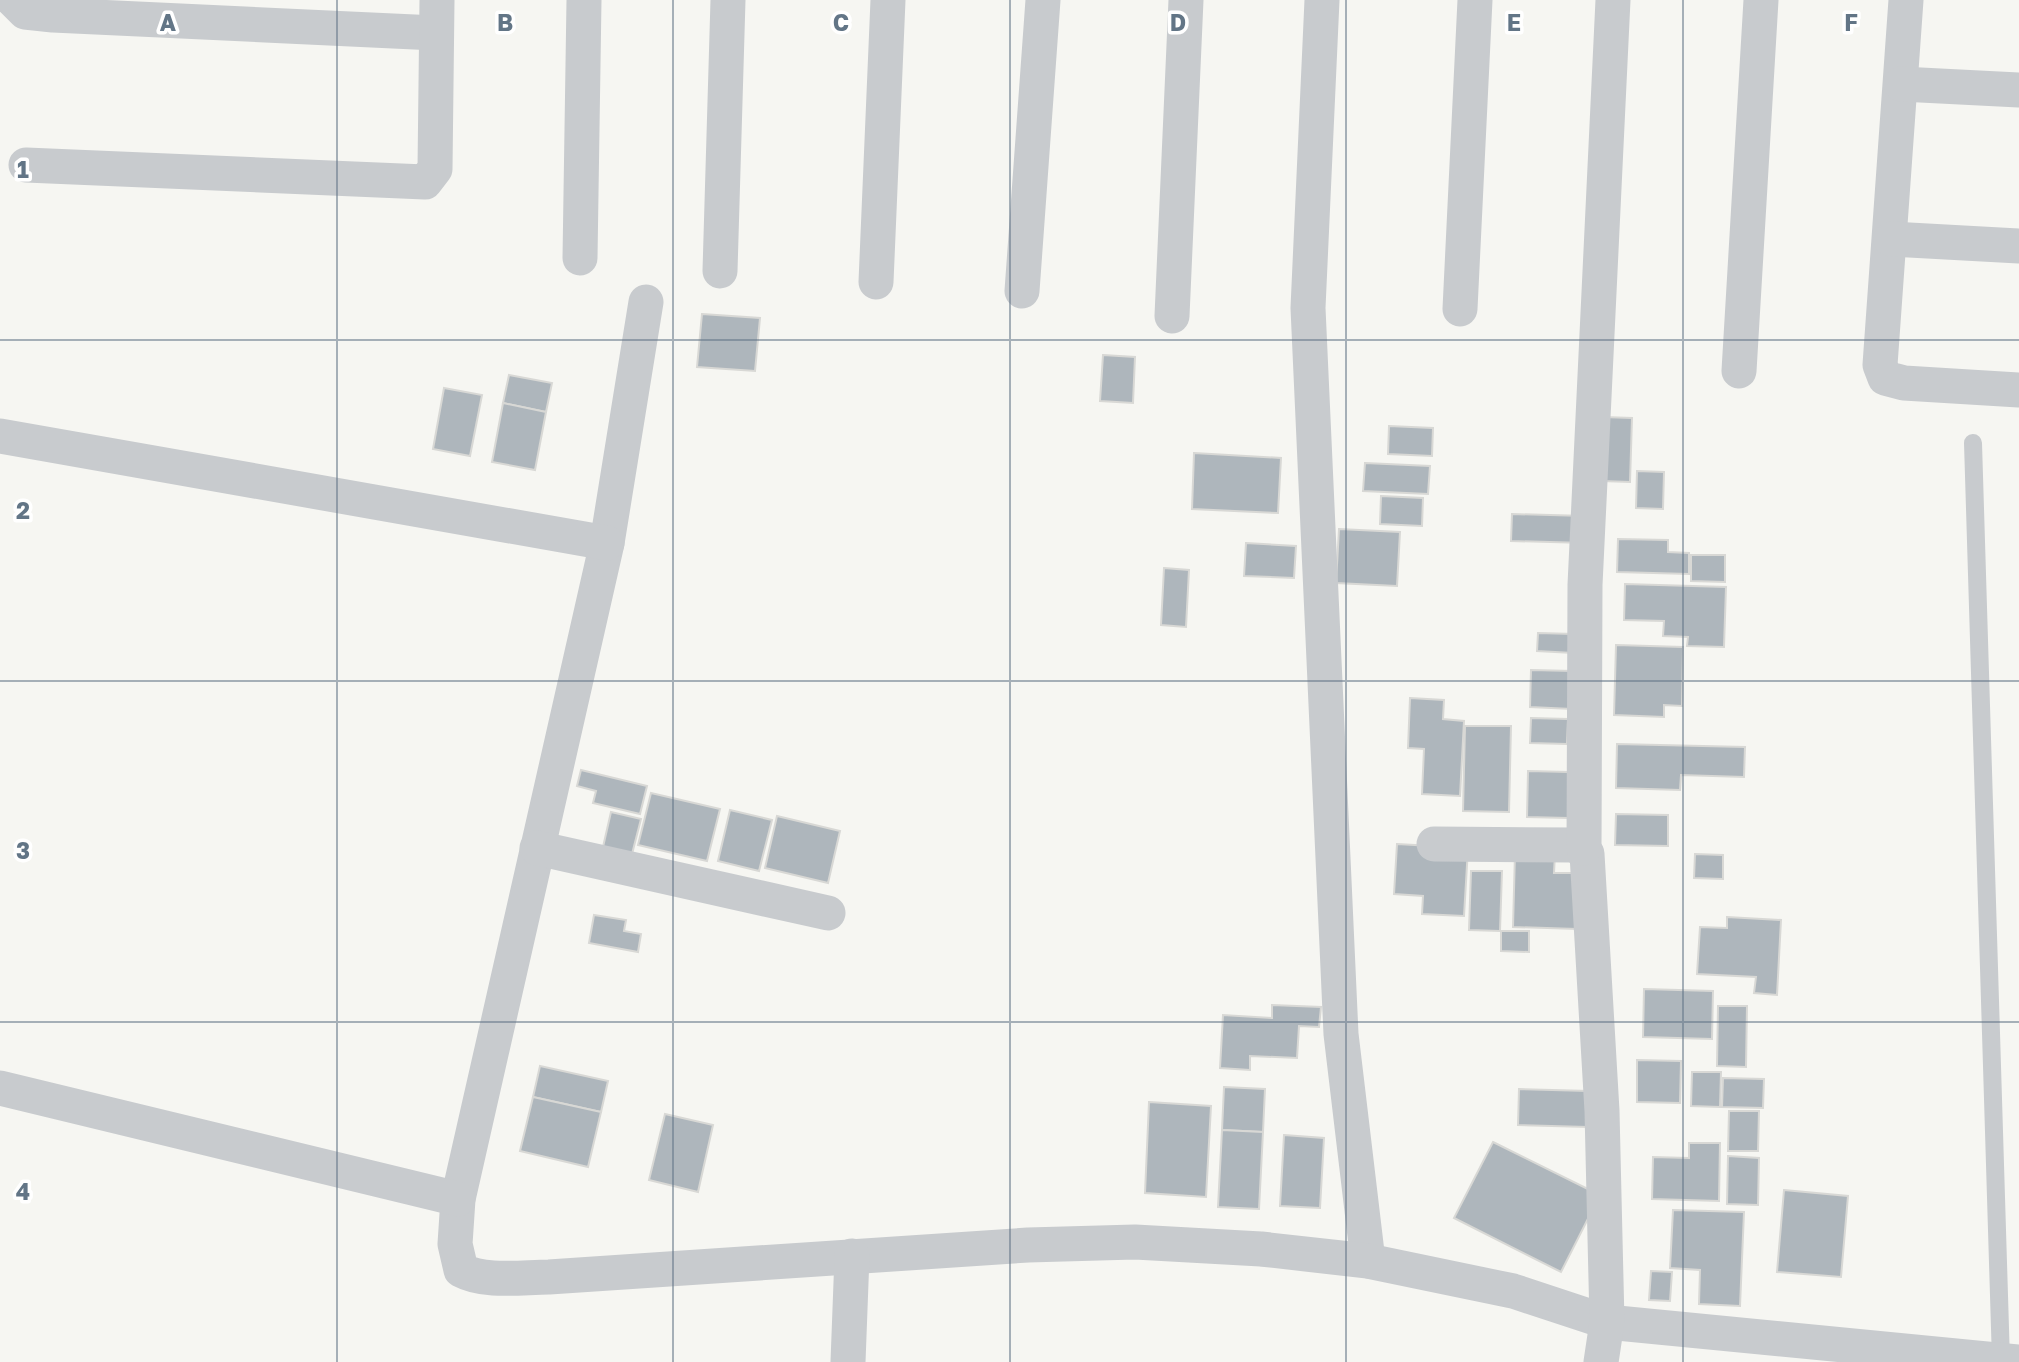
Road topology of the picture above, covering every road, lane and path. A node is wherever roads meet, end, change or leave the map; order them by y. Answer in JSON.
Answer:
{"nodes":[{"id":1,"x":13,"y":0,"type":"edge"},
{"id":2,"x":584,"y":0,"type":"edge"},
{"id":3,"x":729,"y":0,"type":"edge"},
{"id":4,"x":888,"y":0,"type":"edge"},
{"id":5,"x":1043,"y":0,"type":"edge"},
{"id":6,"x":1186,"y":0,"type":"edge"},
{"id":7,"x":1322,"y":0,"type":"edge"},
{"id":8,"x":1475,"y":0,"type":"edge"},
{"id":9,"x":1613,"y":0,"type":"edge"},
{"id":10,"x":1761,"y":0,"type":"edge"},
{"id":11,"x":1906,"y":0,"type":"edge"},
{"id":12,"x":162,"y":10,"type":"edge"},
{"id":13,"x":305,"y":13,"type":"edge"},
{"id":14,"x":436,"y":16,"type":"edge"},
{"id":15,"x":1900,"y":84,"type":"junction"},
{"id":16,"x":2019,"y":90,"type":"edge"},
{"id":17,"x":26,"y":165,"type":"dead end"},
{"id":18,"x":1891,"y":239,"type":"junction"},
{"id":19,"x":2019,"y":246,"type":"edge"},
{"id":20,"x":580,"y":258,"type":"dead end"},
{"id":21,"x":720,"y":271,"type":"dead end"},
{"id":22,"x":876,"y":282,"type":"dead end"},
{"id":23,"x":1022,"y":291,"type":"dead end"},
{"id":24,"x":646,"y":302,"type":"dead end"},
{"id":25,"x":1460,"y":309,"type":"dead end"},
{"id":26,"x":1172,"y":316,"type":"dead end"},
{"id":27,"x":1739,"y":371,"type":"dead end"},
{"id":28,"x":2019,"y":390,"type":"edge"},
{"id":29,"x":0,"y":436,"type":"edge"},
{"id":30,"x":1973,"y":443,"type":"dead end"},
{"id":31,"x":607,"y":543,"type":"junction"},
{"id":32,"x":1434,"y":844,"type":"dead end"},
{"id":33,"x":537,"y":848,"type":"junction"},
{"id":34,"x":1584,"y":848,"type":"junction"},
{"id":35,"x":828,"y":913,"type":"dead end"},
{"id":36,"x":0,"y":1088,"type":"edge"},
{"id":37,"x":458,"y":1199,"type":"junction"},
{"id":38,"x":852,"y":1256,"type":"junction"},
{"id":39,"x":1368,"y":1261,"type":"junction"},
{"id":40,"x":1607,"y":1322,"type":"junction"},
{"id":41,"x":2010,"y":1361,"type":"edge"},
{"id":42,"x":848,"y":1362,"type":"edge"},
{"id":43,"x":1601,"y":1362,"type":"edge"}],
"edges":[{"from":1,"to":12,"type":"street"},
{"from":2,"to":20,"type":"street"},
{"from":3,"to":21,"type":"street"},
{"from":4,"to":22,"type":"street"},
{"from":5,"to":23,"type":"street"},
{"from":6,"to":26,"type":"street"},
{"from":7,"to":39,"type":"street"},
{"from":8,"to":25,"type":"street"},
{"from":9,"to":34,"type":"street"},
{"from":10,"to":27,"type":"street"},
{"from":11,"to":15,"type":"street"},
{"from":12,"to":13,"type":"street"},
{"from":13,"to":14,"type":"street"},
{"from":14,"to":17,"type":"street"},
{"from":15,"to":16,"type":"street"},
{"from":15,"to":18,"type":"street"},
{"from":18,"to":19,"type":"street"},
{"from":18,"to":28,"type":"street"},
{"from":24,"to":31,"type":"street"},
{"from":29,"to":31,"type":"street"},
{"from":30,"to":41,"type":"lane"},
{"from":31,"to":33,"type":"street"},
{"from":32,"to":34,"type":"street"},
{"from":33,"to":35,"type":"street"},
{"from":33,"to":37,"type":"street"},
{"from":34,"to":40,"type":"street"},
{"from":36,"to":37,"type":"street"},
{"from":37,"to":38,"type":"street"},
{"from":38,"to":39,"type":"street"},
{"from":38,"to":42,"type":"street"},
{"from":39,"to":40,"type":"street"},
{"from":40,"to":41,"type":"street"},
{"from":40,"to":43,"type":"street"}]}
